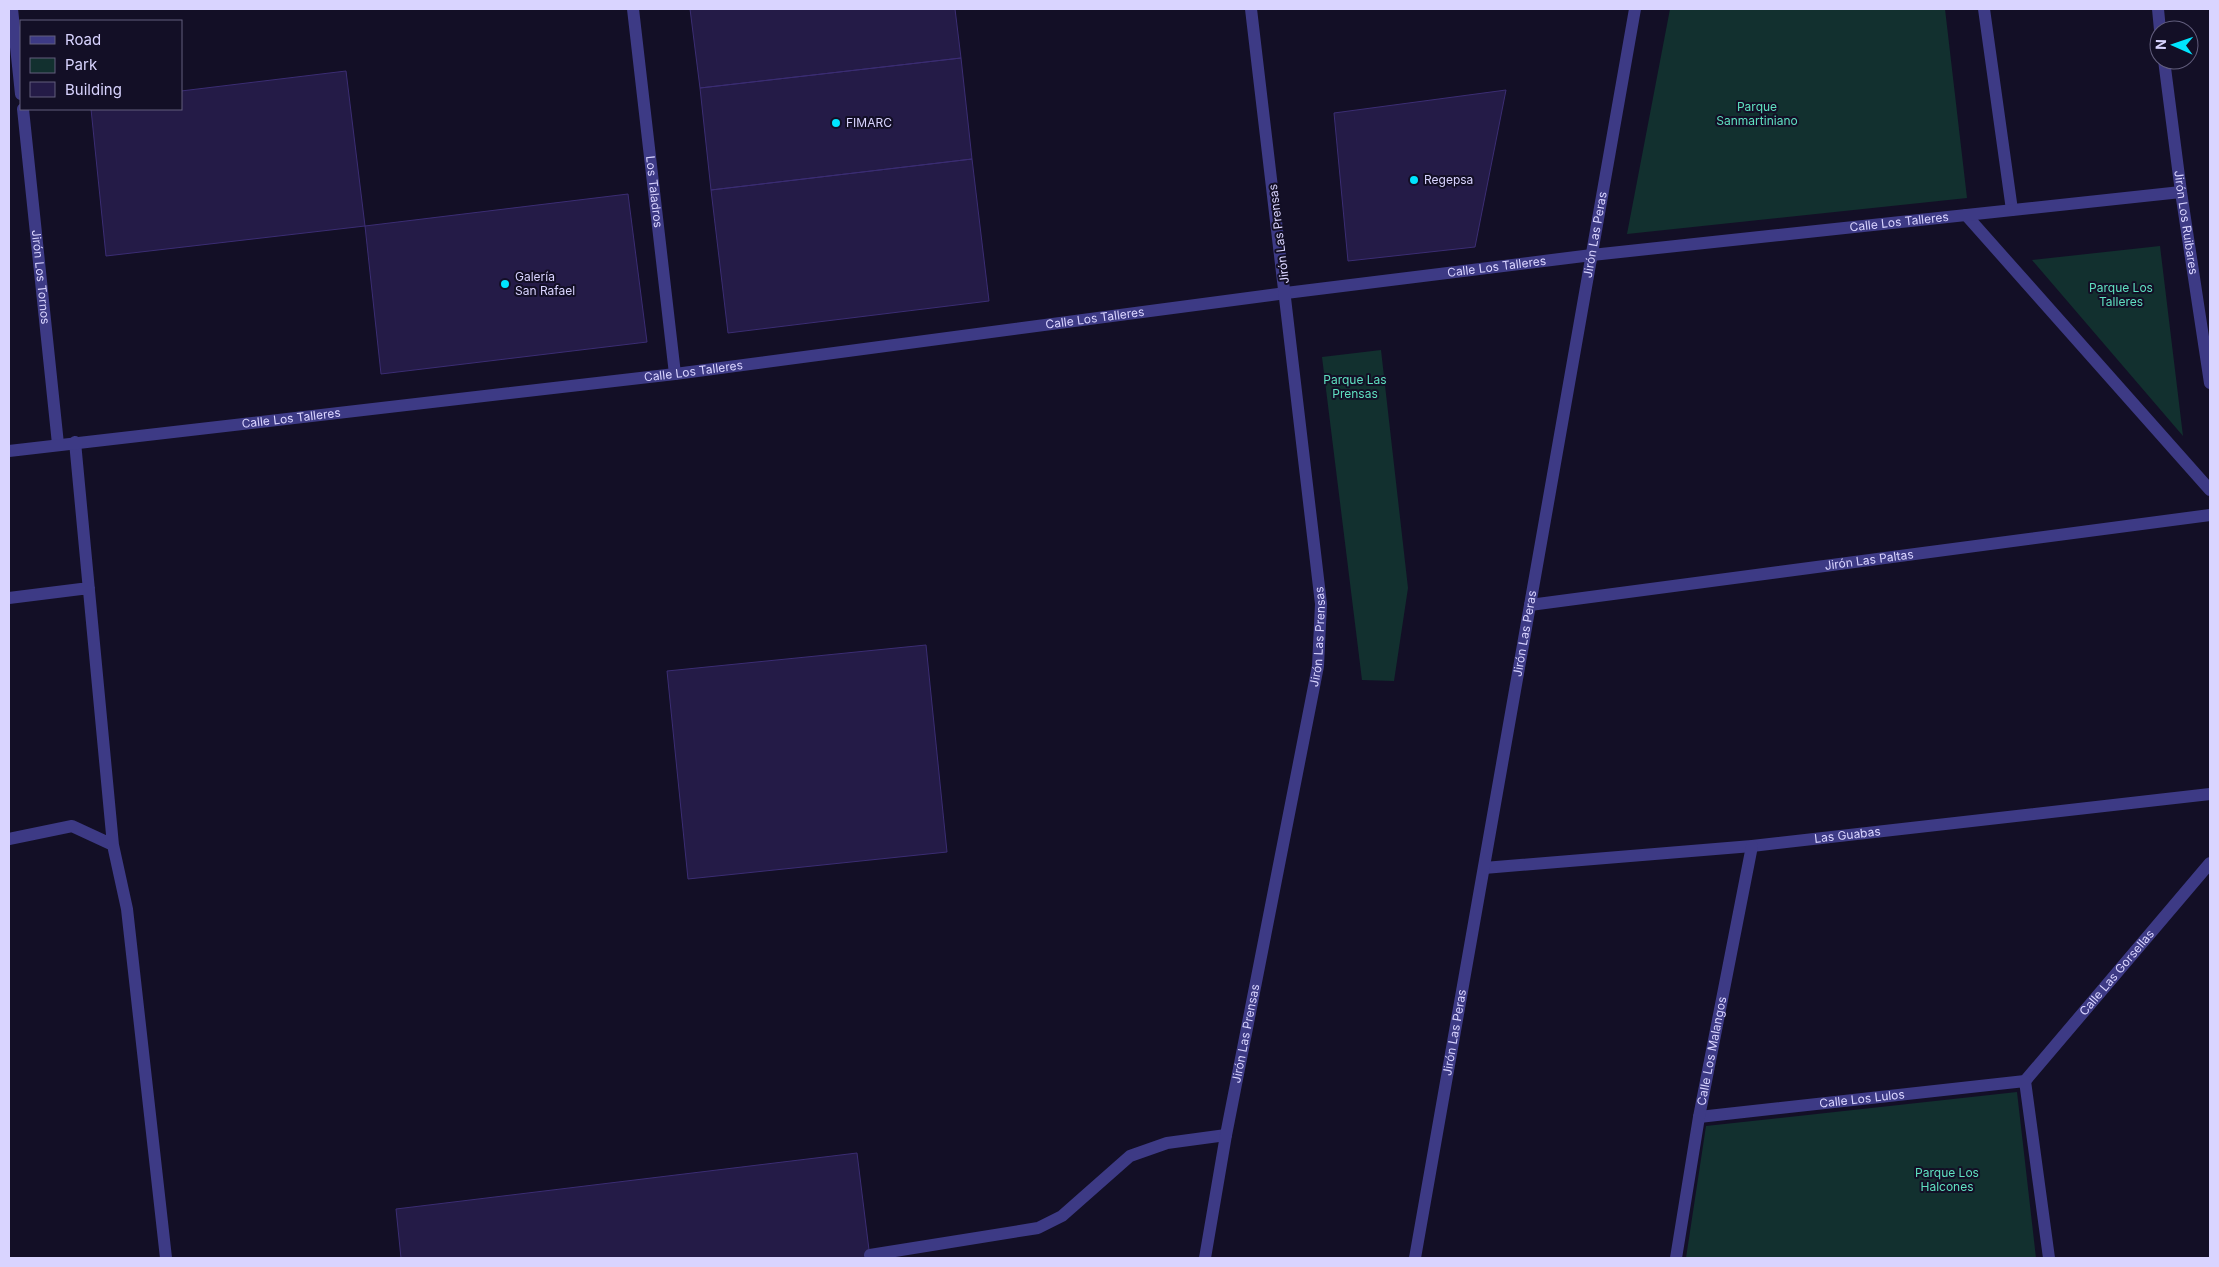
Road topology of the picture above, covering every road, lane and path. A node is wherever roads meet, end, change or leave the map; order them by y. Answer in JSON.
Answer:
{"nodes":[{"id":1,"x":12,"y":9,"type":"edge"},
{"id":2,"x":633,"y":9,"type":"edge"},
{"id":3,"x":1251,"y":9,"type":"edge"},
{"id":4,"x":1635,"y":9,"type":"edge"},
{"id":5,"x":1984,"y":9,"type":"edge"},
{"id":6,"x":2165,"y":70,"type":"edge"},
{"id":7,"x":20,"y":85,"type":"edge"},
{"id":8,"x":23,"y":110,"type":"edge"},
{"id":9,"x":2181,"y":192,"type":"junction"},
{"id":10,"x":2012,"y":210,"type":"junction"},
{"id":11,"x":1966,"y":215,"type":"junction"},
{"id":12,"x":1592,"y":255,"type":"junction"},
{"id":13,"x":1286,"y":293,"type":"junction"},
{"id":14,"x":674,"y":374,"type":"junction"},
{"id":15,"x":2210,"y":383,"type":"edge"},
{"id":16,"x":75,"y":442,"type":"junction"},
{"id":17,"x":58,"y":444,"type":"junction"},
{"id":18,"x":9,"y":451,"type":"edge"},
{"id":19,"x":2210,"y":490,"type":"edge"},
{"id":20,"x":2210,"y":515,"type":"edge"},
{"id":21,"x":89,"y":588,"type":"junction"},
{"id":22,"x":9,"y":598,"type":"edge"},
{"id":23,"x":1530,"y":605,"type":"junction"},
{"id":24,"x":2210,"y":794,"type":"edge"},
{"id":25,"x":9,"y":838,"type":"edge"},
{"id":26,"x":113,"y":845,"type":"junction"},
{"id":27,"x":1752,"y":846,"type":"junction"},
{"id":28,"x":2210,"y":863,"type":"edge"},
{"id":29,"x":1484,"y":868,"type":"junction"},
{"id":30,"x":2025,"y":1081,"type":"junction"},
{"id":31,"x":1698,"y":1117,"type":"junction"},
{"id":32,"x":1226,"y":1135,"type":"junction"},
{"id":33,"x":870,"y":1255,"type":"dead end"},
{"id":34,"x":166,"y":1258,"type":"edge"},
{"id":35,"x":1205,"y":1258,"type":"edge"},
{"id":36,"x":1415,"y":1258,"type":"edge"},
{"id":37,"x":1676,"y":1258,"type":"edge"},
{"id":38,"x":2049,"y":1258,"type":"edge"}],
"edges":[{"from":1,"to":7,"type":"street"},
{"from":2,"to":14,"type":"street","name":"Los Taladros"},
{"from":3,"to":13,"type":"street","name":"Jirón Las Prensas"},
{"from":4,"to":12,"type":"street","name":"Jirón Las Peras"},
{"from":5,"to":10,"type":"street"},
{"from":6,"to":9,"type":"street","name":"Jirón Los Ruibares"},
{"from":8,"to":17,"type":"street","name":"Jirón Los Tornos"},
{"from":9,"to":10,"type":"street","name":"Calle Los Talleres"},
{"from":9,"to":15,"type":"street","name":"Jirón Los Ruibares"},
{"from":10,"to":11,"type":"street","name":"Calle Los Talleres"},
{"from":11,"to":12,"type":"street","name":"Calle Los Talleres"},
{"from":11,"to":19,"type":"street"},
{"from":12,"to":13,"type":"street","name":"Calle Los Talleres"},
{"from":12,"to":23,"type":"street","name":"Jirón Las Peras"},
{"from":13,"to":14,"type":"street","name":"Calle Los Talleres"},
{"from":13,"to":32,"type":"street","name":"Jirón Las Prensas"},
{"from":14,"to":16,"type":"street","name":"Calle Los Talleres"},
{"from":16,"to":17,"type":"street","name":"Calle Los Talleres"},
{"from":16,"to":21,"type":"street"},
{"from":17,"to":18,"type":"street","name":"Calle Los Talleres"},
{"from":20,"to":23,"type":"street","name":"Jirón Las Paltas"},
{"from":21,"to":22,"type":"street"},
{"from":21,"to":26,"type":"street"},
{"from":23,"to":29,"type":"street","name":"Jirón Las Peras"},
{"from":24,"to":27,"type":"street","name":"Las Guabas"},
{"from":25,"to":26,"type":"street"},
{"from":26,"to":34,"type":"street"},
{"from":27,"to":29,"type":"street","name":"Las Guabas"},
{"from":27,"to":31,"type":"street","name":"Calle Los Malangos"},
{"from":28,"to":30,"type":"street","name":"Calle Las Gorsellas"},
{"from":29,"to":36,"type":"street","name":"Jirón Las Peras"},
{"from":30,"to":31,"type":"street","name":"Calle Los Lulos"},
{"from":30,"to":38,"type":"street"},
{"from":31,"to":37,"type":"street","name":"Calle Los Malangos"},
{"from":32,"to":33,"type":"street"},
{"from":32,"to":35,"type":"street","name":"Jirón Las Prensas"}]}
